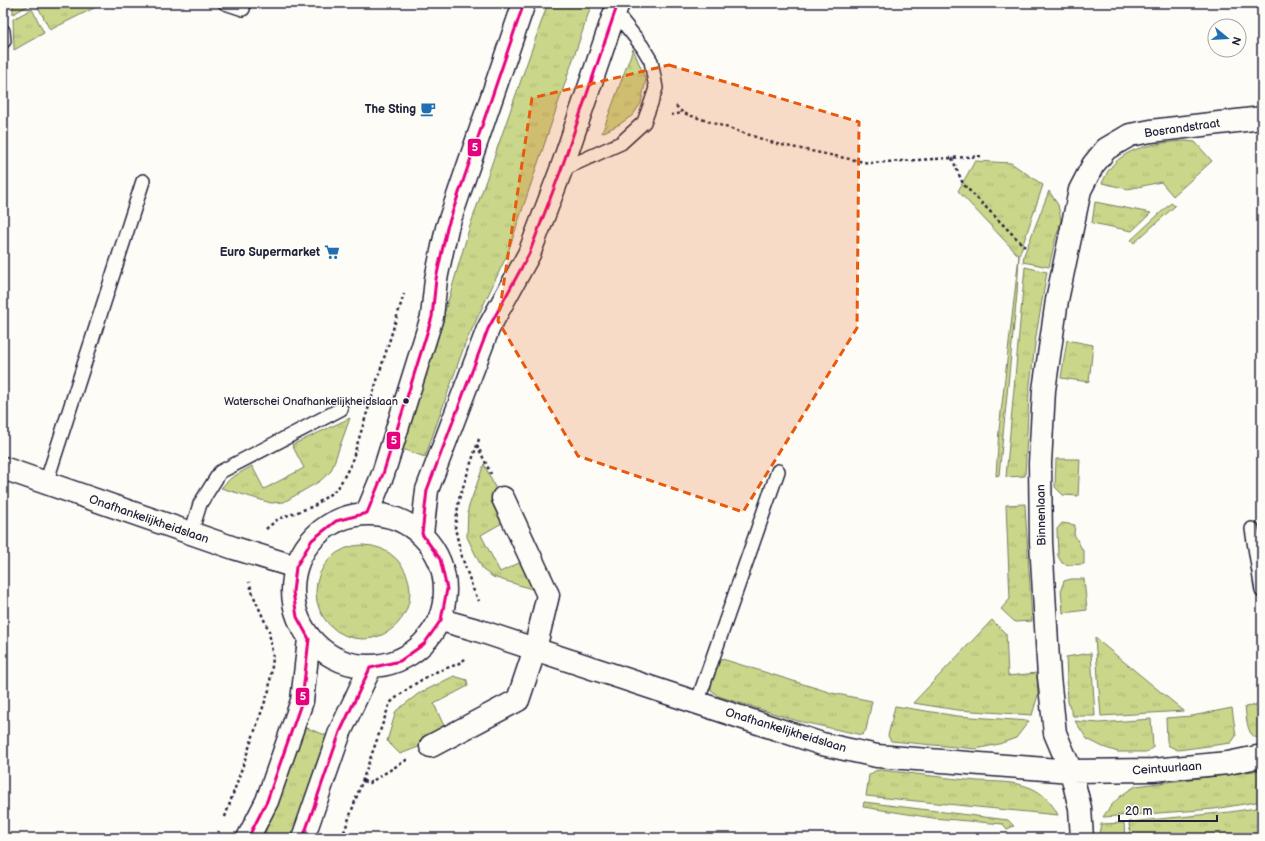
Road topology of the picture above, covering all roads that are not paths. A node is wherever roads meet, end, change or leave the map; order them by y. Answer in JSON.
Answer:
{"nodes":[{"id":1,"x":225,"y":3,"type":"edge"},
{"id":2,"x":524,"y":3,"type":"edge"},
{"id":3,"x":617,"y":8,"type":"edge"},
{"id":4,"x":243,"y":9,"type":"dead end"},
{"id":5,"x":1262,"y":118,"type":"edge"},
{"id":6,"x":561,"y":170,"type":"junction"},
{"id":7,"x":143,"y":181,"type":"dead end"},
{"id":8,"x":1080,"y":190,"type":"joint"},
{"id":9,"x":341,"y":409,"type":"dead end"},
{"id":10,"x":3,"y":468,"type":"edge"},
{"id":11,"x":778,"y":471,"type":"dead end"},
{"id":12,"x":46,"y":483,"type":"junction"},
{"id":13,"x":503,"y":498,"type":"dead end"},
{"id":14,"x":367,"y":513,"type":"junction"},
{"id":15,"x":1252,"y":529,"type":"dead end"},
{"id":16,"x":191,"y":533,"type":"junction"},
{"id":17,"x":422,"y":534,"type":"junction"},
{"id":18,"x":296,"y":567,"type":"junction"},
{"id":19,"x":1262,"y":591,"type":"edge"},
{"id":20,"x":441,"y":620,"type":"junction"},
{"id":21,"x":309,"y":639,"type":"junction"},
{"id":22,"x":535,"y":649,"type":"junction"},
{"id":23,"x":370,"y":668,"type":"junction"},
{"id":24,"x":697,"y":703,"type":"junction"},
{"id":25,"x":431,"y":746,"type":"road end"},
{"id":26,"x":1262,"y":756,"type":"edge"},
{"id":27,"x":1071,"y":772,"type":"junction"},
{"id":28,"x":248,"y":838,"type":"edge"},
{"id":29,"x":303,"y":838,"type":"edge"},
{"id":30,"x":1082,"y":838,"type":"edge"}],
"edges":[{"from":1,"to":4,"type":"lane"},
{"from":2,"to":14,"type":"street"},
{"from":3,"to":6,"type":"street"},
{"from":3,"to":6,"type":"lane"},
{"from":5,"to":8,"type":"street","name":"Bosrandstraat"},
{"from":6,"to":17,"type":"street"},
{"from":7,"to":12,"type":"lane"},
{"from":8,"to":27,"type":"street","name":"Binnenlaan"},
{"from":9,"to":16,"type":"lane"},
{"from":10,"to":12,"type":"street","name":"Onafhankelijkheidslaan"},
{"from":11,"to":24,"type":"lane"},
{"from":12,"to":16,"type":"street","name":"Onafhankelijkheidslaan"},
{"from":13,"to":22,"type":"street"},
{"from":14,"to":17,"type":"street"},
{"from":14,"to":18,"type":"street"},
{"from":15,"to":19,"type":"lane"},
{"from":16,"to":18,"type":"street","name":"Onafhankelijkheidslaan"},
{"from":17,"to":20,"type":"street"},
{"from":18,"to":21,"type":"street"},
{"from":20,"to":22,"type":"street","name":"Onafhankelijkheidslaan"},
{"from":20,"to":23,"type":"street"},
{"from":21,"to":23,"type":"street"},
{"from":21,"to":28,"type":"street"},
{"from":22,"to":24,"type":"street","name":"Onafhankelijkheidslaan"},
{"from":22,"to":25,"type":"street"},
{"from":23,"to":29,"type":"street"},
{"from":24,"to":27,"type":"street","name":"Onafhankelijkheidslaan"},
{"from":26,"to":27,"type":"street","name":"Ceintuurlaan"},
{"from":27,"to":30,"type":"street","name":"Binnenlaan"}]}
